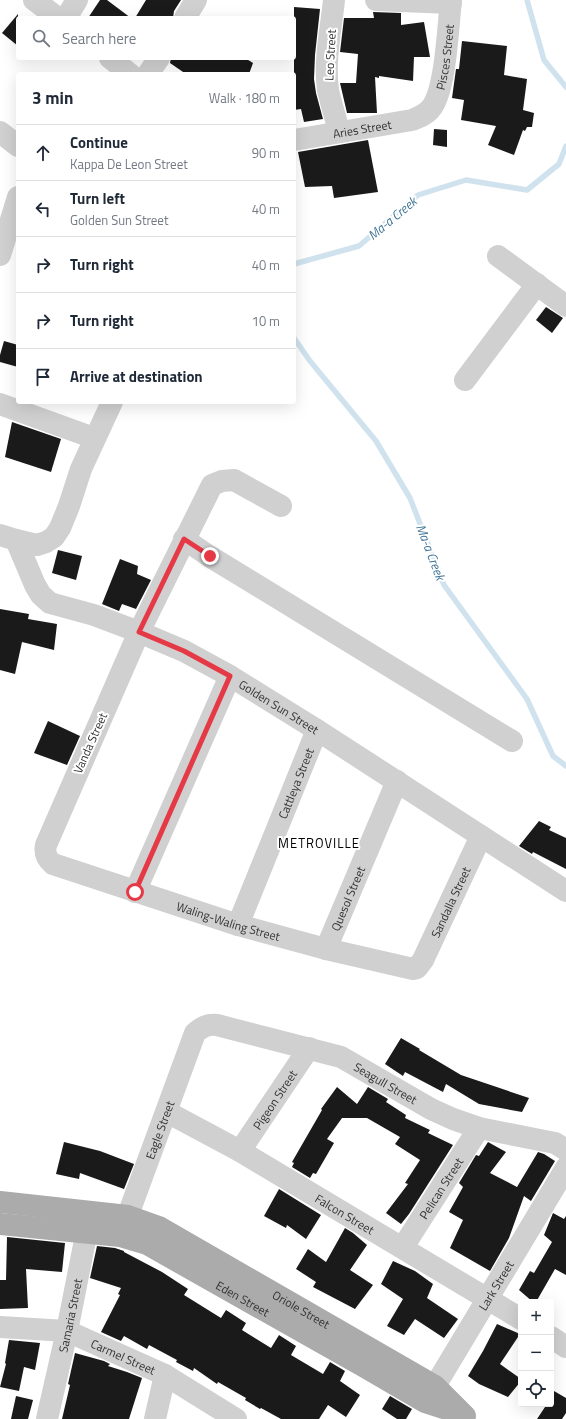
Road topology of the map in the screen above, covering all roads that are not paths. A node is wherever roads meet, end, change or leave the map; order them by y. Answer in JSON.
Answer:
{"nodes":[{"id":1,"x":34,"y":0,"type":"edge"},
{"id":2,"x":78,"y":0,"type":"edge"},
{"id":3,"x":196,"y":0,"type":"edge"},
{"id":4,"x":334,"y":0,"type":"edge"},
{"id":5,"x":376,"y":0,"type":"edge"},
{"id":6,"x":451,"y":2,"type":"edge"},
{"id":7,"x":55,"y":16,"type":"edge"},
{"id":8,"x":67,"y":16,"type":"edge"},
{"id":9,"x":186,"y":16,"type":"edge"},
{"id":10,"x":112,"y":60,"type":"edge"},
{"id":11,"x":158,"y":60,"type":"edge"},
{"id":12,"x":128,"y":72,"type":"edge"},
{"id":13,"x":149,"y":72,"type":"edge"},
{"id":14,"x":428,"y":112,"type":"joint"},
{"id":15,"x":0,"y":132,"type":"edge"},
{"id":16,"x":340,"y":132,"type":"junction"},
{"id":17,"x":296,"y":140,"type":"edge"},
{"id":18,"x":16,"y":144,"type":"edge"},
{"id":19,"x":16,"y":203,"type":"edge"},
{"id":20,"x":0,"y":255,"type":"edge"},
{"id":21,"x":498,"y":256,"type":"dead end"},
{"id":22,"x":537,"y":284,"type":"junction"},
{"id":23,"x":566,"y":306,"type":"edge"},
{"id":24,"x":465,"y":380,"type":"dead end"},
{"id":25,"x":0,"y":404,"type":"edge"},
{"id":26,"x":111,"y":404,"type":"edge"},
{"id":27,"x":94,"y":438,"type":"junction"},
{"id":28,"x":281,"y":506,"type":"dead end"},
{"id":29,"x":8,"y":537,"type":"edge"},
{"id":30,"x":184,"y":539,"type":"junction"},
{"id":31,"x":139,"y":632,"type":"junction"},
{"id":32,"x":230,"y":676,"type":"junction"},
{"id":33,"x":317,"y":730,"type":"junction"},
{"id":34,"x":512,"y":741,"type":"dead end"},
{"id":35,"x":397,"y":781,"type":"junction"},
{"id":36,"x":481,"y":836,"type":"junction"},
{"id":37,"x":46,"y":856,"type":"joint"},
{"id":38,"x":566,"y":891,"type":"edge"},
{"id":39,"x":135,"y":892,"type":"junction"},
{"id":40,"x":238,"y":925,"type":"junction"},
{"id":41,"x":326,"y":949,"type":"junction"},
{"id":42,"x":417,"y":968,"type":"joint"},
{"id":43,"x":202,"y":1027,"type":"joint"},
{"id":44,"x":309,"y":1048,"type":"junction"},
{"id":45,"x":167,"y":1112,"type":"junction"},
{"id":46,"x":479,"y":1128,"type":"junction"},
{"id":47,"x":240,"y":1150,"type":"junction"},
{"id":48,"x":566,"y":1150,"type":"edge"},
{"id":49,"x":566,"y":1168,"type":"edge"},
{"id":50,"x":0,"y":1202,"type":"edge"},
{"id":51,"x":88,"y":1222,"type":"junction"},
{"id":52,"x":0,"y":1224,"type":"edge"},
{"id":53,"x":124,"y":1226,"type":"junction"},
{"id":54,"x":403,"y":1247,"type":"junction"},
{"id":55,"x":487,"y":1298,"type":"junction"},
{"id":56,"x":518,"y":1317,"type":"edge"},
{"id":57,"x":0,"y":1327,"type":"edge"},
{"id":58,"x":67,"y":1331,"type":"junction"},
{"id":59,"x":554,"y":1339,"type":"edge"},
{"id":60,"x":566,"y":1346,"type":"edge"},
{"id":61,"x":165,"y":1375,"type":"junction"},
{"id":62,"x":430,"y":1394,"type":"junction"},
{"id":63,"x":468,"y":1417,"type":"edge"},
{"id":64,"x":47,"y":1419,"type":"edge"},
{"id":65,"x":155,"y":1419,"type":"edge"},
{"id":66,"x":236,"y":1419,"type":"edge"}],
"edges":[{"from":1,"to":7,"type":"street"},
{"from":2,"to":8,"type":"street"},
{"from":3,"to":9,"type":"street"},
{"from":4,"to":16,"type":"street","name":"Leo Street"},
{"from":5,"to":6,"type":"street"},
{"from":6,"to":14,"type":"street","name":"Pisces Street"},
{"from":10,"to":12,"type":"street"},
{"from":11,"to":13,"type":"street"},
{"from":14,"to":16,"type":"street","name":"Aries Street"},
{"from":15,"to":18,"type":"street"},
{"from":16,"to":17,"type":"street","name":"Aries Street"},
{"from":19,"to":20,"type":"street"},
{"from":21,"to":22,"type":"street"},
{"from":22,"to":23,"type":"street"},
{"from":22,"to":24,"type":"street"},
{"from":25,"to":27,"type":"street"},
{"from":26,"to":27,"type":"street"},
{"from":27,"to":29,"type":"street"},
{"from":28,"to":30,"type":"street","name":"Vanda Street"},
{"from":29,"to":31,"type":"street","name":"Golden Sun Street"},
{"from":30,"to":31,"type":"street","name":"Vanda Street"},
{"from":30,"to":34,"type":"street"},
{"from":31,"to":32,"type":"street","name":"Golden Sun Street"},
{"from":31,"to":37,"type":"street","name":"Vanda Street"},
{"from":32,"to":33,"type":"street","name":"Golden Sun Street"},
{"from":32,"to":39,"type":"street"},
{"from":33,"to":35,"type":"street","name":"Golden Sun Street"},
{"from":33,"to":40,"type":"street","name":"Cattleya Street"},
{"from":35,"to":36,"type":"street","name":"Golden Sun Street"},
{"from":35,"to":41,"type":"street","name":"Quesol Street"},
{"from":36,"to":38,"type":"street","name":"Golden Sun Street"},
{"from":36,"to":42,"type":"street","name":"Sandalla Street"},
{"from":37,"to":39,"type":"street","name":"Waling-Waling Street"},
{"from":39,"to":40,"type":"street","name":"Waling-Waling Street"},
{"from":40,"to":41,"type":"street","name":"Waling-Waling Street"},
{"from":41,"to":42,"type":"street","name":"Waling-Waling Street"},
{"from":43,"to":44,"type":"street","name":"Seagull Street"},
{"from":43,"to":45,"type":"street","name":"Eagle Street"},
{"from":44,"to":46,"type":"street","name":"Seagull Street"},
{"from":44,"to":47,"type":"street","name":"Pigeon Street"},
{"from":45,"to":47,"type":"street","name":"Falcon Street"},
{"from":45,"to":53,"type":"street","name":"Eagle Street"},
{"from":46,"to":48,"type":"street","name":"Seagull Street"},
{"from":46,"to":54,"type":"street","name":"Pelican Street"},
{"from":47,"to":54,"type":"street","name":"Falcon Street"},
{"from":49,"to":55,"type":"street","name":"Lark Street"},
{"from":50,"to":51,"type":"main road","name":"Eden Street"},
{"from":51,"to":52,"type":"main road","name":"Eden Street"},
{"from":51,"to":53,"type":"main road","name":"Eden Street"},
{"from":51,"to":58,"type":"street","name":"Samaria Street"},
{"from":53,"to":62,"type":"main road","name":"Eden Street"},
{"from":54,"to":55,"type":"street","name":"Falcon Street"},
{"from":55,"to":56,"type":"street","name":"Falcon Street"},
{"from":55,"to":62,"type":"street","name":"Lark Street"},
{"from":57,"to":58,"type":"street","name":"Carmel Street"},
{"from":58,"to":61,"type":"street","name":"Carmel Street"},
{"from":58,"to":64,"type":"street","name":"Samaria Street"},
{"from":59,"to":60,"type":"street"},
{"from":61,"to":65,"type":"street"},
{"from":61,"to":66,"type":"street","name":"Carmel Street"},
{"from":62,"to":63,"type":"main road","name":"Eden Street"}]}
